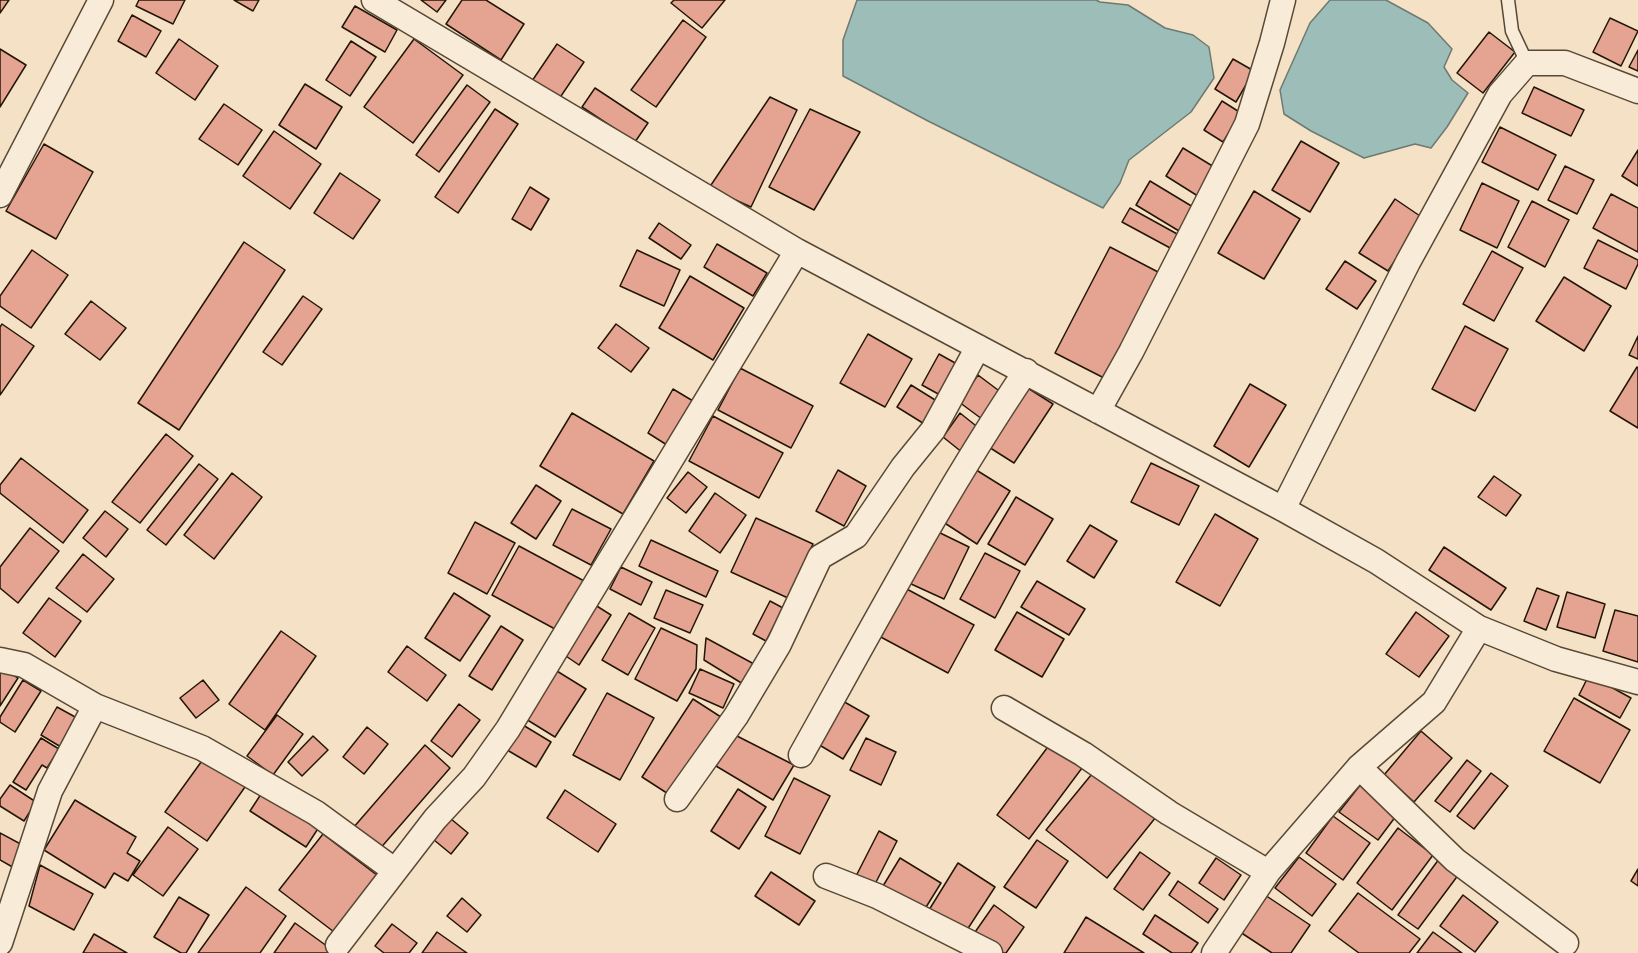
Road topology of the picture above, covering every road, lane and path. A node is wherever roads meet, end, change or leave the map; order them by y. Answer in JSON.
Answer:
{"nodes":[{"id":1,"x":101,"y":0,"type":"edge"},
{"id":2,"x":374,"y":0,"type":"edge"},
{"id":3,"x":1283,"y":0,"type":"edge"},
{"id":4,"x":1508,"y":0,"type":"edge"},
{"id":5,"x":1527,"y":63,"type":"junction"},
{"id":6,"x":1638,"y":91,"type":"edge"},
{"id":7,"x":0,"y":195,"type":"edge"},
{"id":8,"x":797,"y":251,"type":"junction"},
{"id":9,"x":978,"y":347,"type":"junction"},
{"id":10,"x":1026,"y":371,"type":"junction"},
{"id":11,"x":1098,"y":411,"type":"junction"},
{"id":12,"x":1283,"y":509,"type":"junction"},
{"id":13,"x":1479,"y":628,"type":"junction"},
{"id":14,"x":0,"y":660,"type":"edge"},
{"id":15,"x":1638,"y":682,"type":"edge"},
{"id":16,"x":95,"y":706,"type":"junction"},
{"id":17,"x":1004,"y":708,"type":"dead end"},
{"id":18,"x":801,"y":755,"type":"dead end"},
{"id":19,"x":1359,"y":767,"type":"junction"},
{"id":20,"x":677,"y":799,"type":"dead end"},
{"id":21,"x":394,"y":870,"type":"junction"},
{"id":22,"x":1268,"y":872,"type":"junction"},
{"id":23,"x":826,"y":876,"type":"dead end"},
{"id":24,"x":1566,"y":943,"type":"dead end"},
{"id":25,"x":0,"y":945,"type":"edge"},
{"id":26,"x":338,"y":945,"type":"dead end"},
{"id":27,"x":9,"y":953,"type":"edge"},
{"id":28,"x":990,"y":953,"type":"edge"},
{"id":29,"x":1214,"y":953,"type":"edge"}],
"edges":[{"from":1,"to":7,"type":"street"},
{"from":2,"to":8,"type":"street"},
{"from":3,"to":11,"type":"street"},
{"from":4,"to":5,"type":"lane"},
{"from":5,"to":6,"type":"street"},
{"from":5,"to":12,"type":"street"},
{"from":8,"to":9,"type":"street"},
{"from":8,"to":21,"type":"street"},
{"from":9,"to":10,"type":"street"},
{"from":9,"to":20,"type":"street"},
{"from":10,"to":11,"type":"street"},
{"from":10,"to":18,"type":"street"},
{"from":11,"to":12,"type":"street"},
{"from":12,"to":13,"type":"street"},
{"from":13,"to":15,"type":"street"},
{"from":13,"to":19,"type":"street"},
{"from":14,"to":16,"type":"street"},
{"from":16,"to":21,"type":"street"},
{"from":16,"to":25,"type":"street"},
{"from":17,"to":22,"type":"street"},
{"from":19,"to":22,"type":"street"},
{"from":19,"to":24,"type":"street"},
{"from":21,"to":26,"type":"street"},
{"from":22,"to":29,"type":"street"},
{"from":23,"to":28,"type":"street"},
{"from":25,"to":27,"type":"street"}]}
